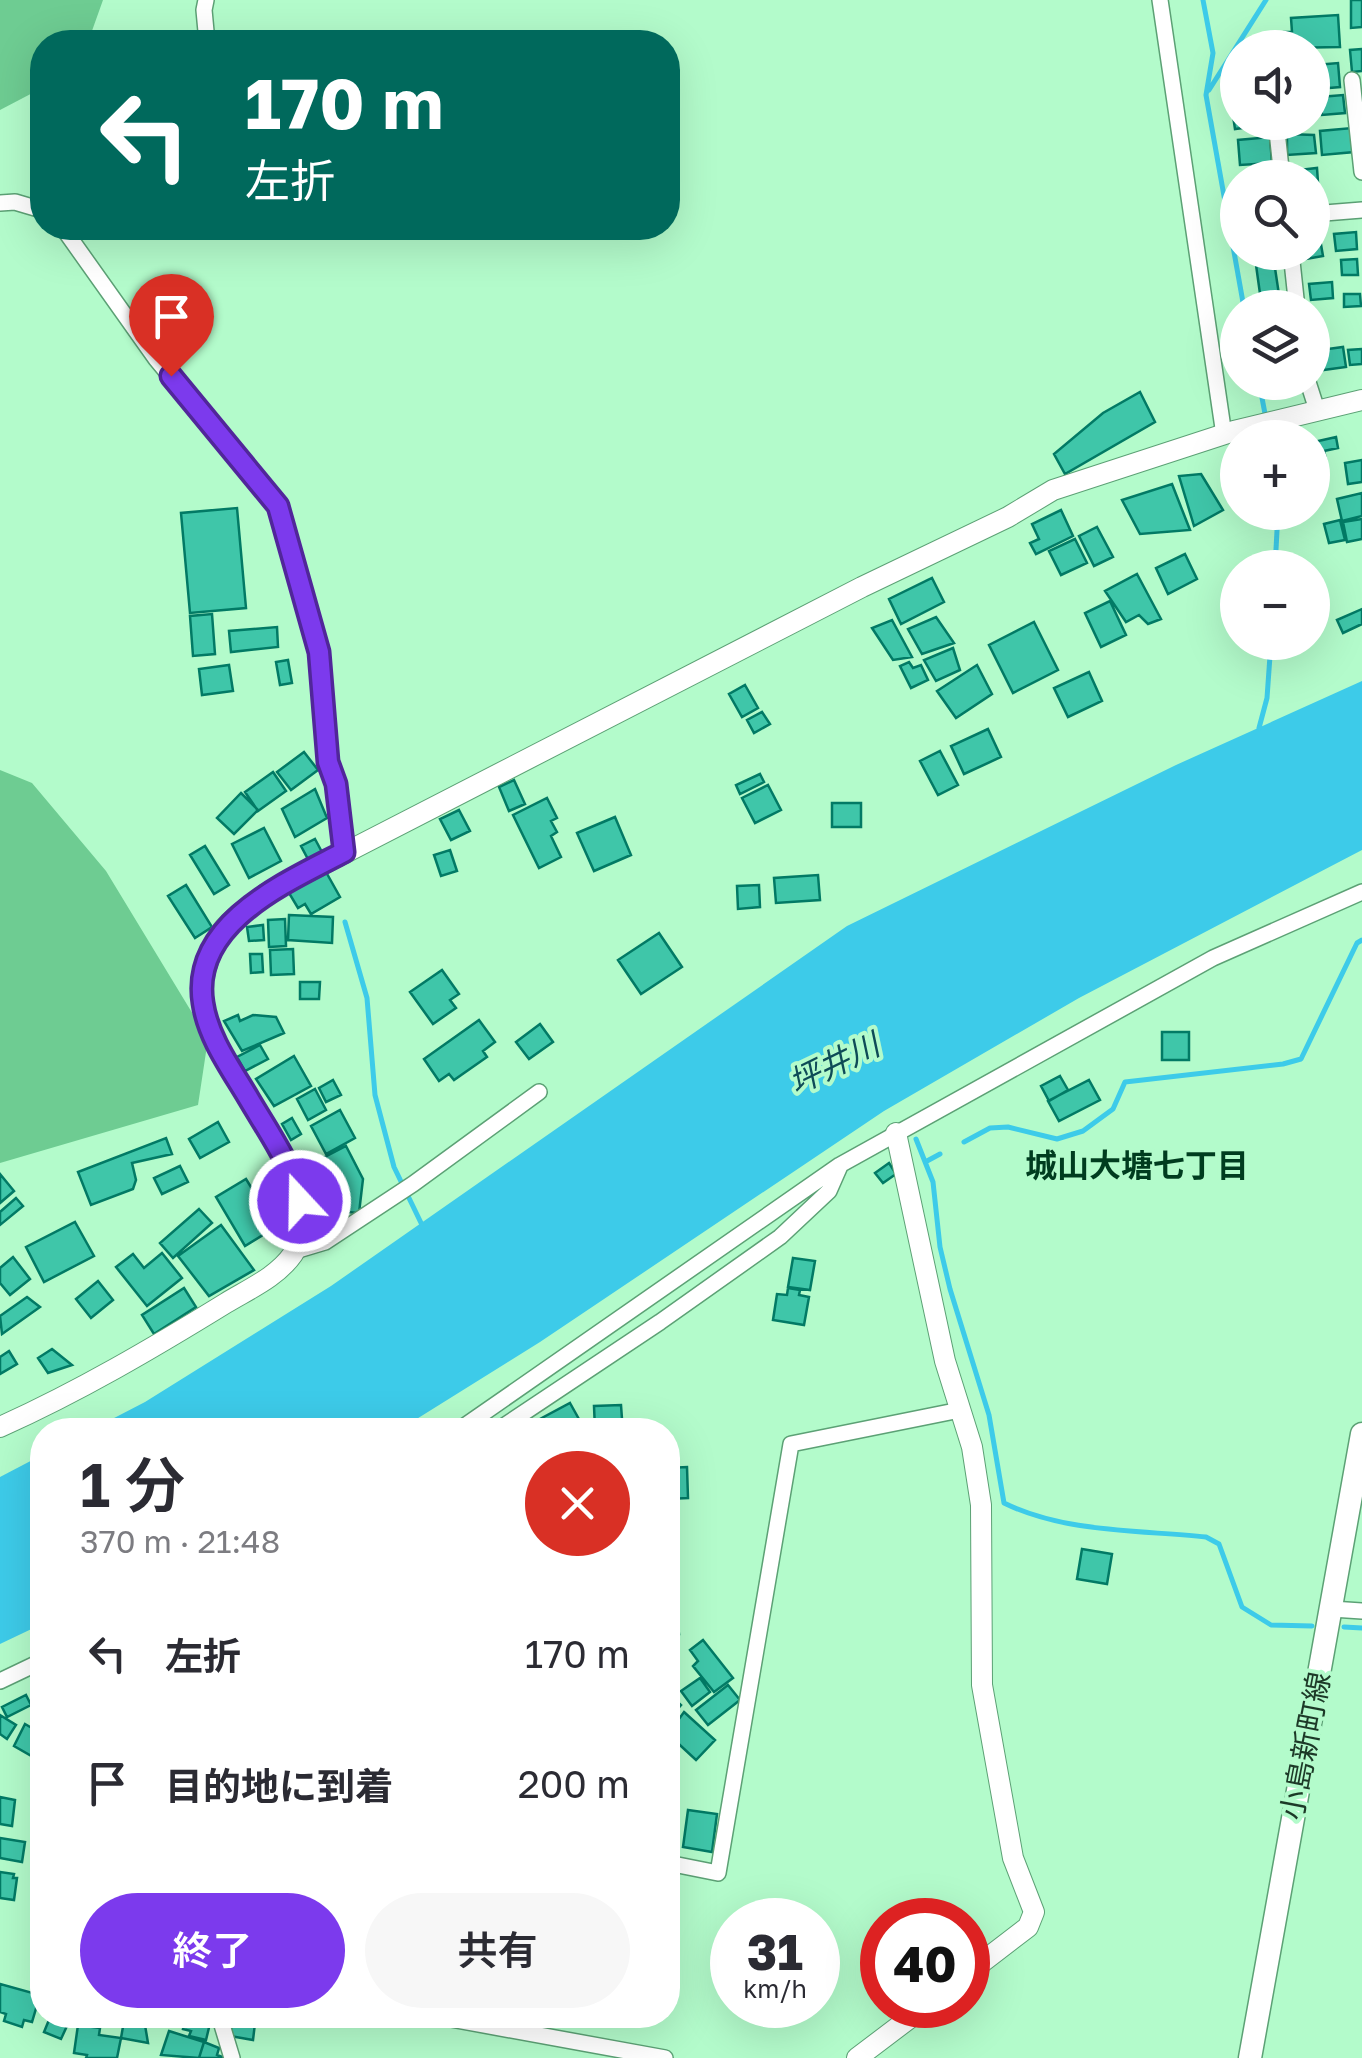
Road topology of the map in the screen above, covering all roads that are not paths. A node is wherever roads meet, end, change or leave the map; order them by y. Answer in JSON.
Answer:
{"nodes":[{"id":1,"x":206,"y":0,"type":"edge"},
{"id":2,"x":1160,"y":0,"type":"edge"},
{"id":3,"x":205,"y":30,"type":"edge"},
{"id":4,"x":1352,"y":80,"type":"dead end"},
{"id":5,"x":1362,"y":172,"type":"edge"},
{"id":6,"x":0,"y":202,"type":"edge"},
{"id":7,"x":30,"y":206,"type":"edge"},
{"id":8,"x":1362,"y":210,"type":"edge"},
{"id":9,"x":1330,"y":213,"type":"edge"},
{"id":10,"x":77,"y":240,"type":"edge"},
{"id":11,"x":1304,"y":400,"type":"edge"},
{"id":12,"x":1362,"y":400,"type":"edge"},
{"id":13,"x":1300,"y":414,"type":"junction"},
{"id":14,"x":1227,"y":420,"type":"edge"},
{"id":15,"x":1278,"y":420,"type":"edge"},
{"id":16,"x":1220,"y":436,"type":"edge"},
{"id":17,"x":344,"y":852,"type":"junction"},
{"id":18,"x":1362,"y":892,"type":"edge"},
{"id":19,"x":539,"y":1092,"type":"dead end"},
{"id":20,"x":896,"y":1133,"type":"junction"},
{"id":21,"x":840,"y":1165,"type":"junction"},
{"id":22,"x":295,"y":1250,"type":"junction"},
{"id":23,"x":960,"y":1410,"type":"junction"},
{"id":24,"x":475,"y":1418,"type":"edge"},
{"id":25,"x":516,"y":1418,"type":"edge"},
{"id":26,"x":0,"y":1427,"type":"edge"},
{"id":27,"x":1362,"y":1434,"type":"edge"},
{"id":28,"x":1332,"y":1609,"type":"junction"},
{"id":29,"x":1362,"y":1611,"type":"edge"},
{"id":30,"x":30,"y":1668,"type":"edge"},
{"id":31,"x":0,"y":1682,"type":"edge"},
{"id":32,"x":680,"y":1865,"type":"edge"},
{"id":33,"x":990,"y":1956,"type":"edge"},
{"id":34,"x":223,"y":2028,"type":"edge"},
{"id":35,"x":500,"y":2028,"type":"edge"},
{"id":36,"x":897,"y":2028,"type":"edge"},
{"id":37,"x":232,"y":2058,"type":"edge"},
{"id":38,"x":665,"y":2058,"type":"edge"},
{"id":39,"x":857,"y":2058,"type":"edge"},
{"id":40,"x":1250,"y":2058,"type":"edge"}],
"edges":[{"from":1,"to":3,"type":"street"},
{"from":2,"to":14,"type":"street"},
{"from":4,"to":5,"type":"street"},
{"from":6,"to":7,"type":"street"},
{"from":8,"to":9,"type":"street"},
{"from":10,"to":17,"type":"street"},
{"from":11,"to":13,"type":"street"},
{"from":12,"to":13,"type":"street"},
{"from":13,"to":15,"type":"street"},
{"from":16,"to":17,"type":"street"},
{"from":17,"to":22,"type":"street"},
{"from":18,"to":20,"type":"street"},
{"from":19,"to":22,"type":"street"},
{"from":20,"to":21,"type":"street"},
{"from":20,"to":23,"type":"street"},
{"from":21,"to":24,"type":"street"},
{"from":21,"to":25,"type":"street"},
{"from":22,"to":26,"type":"street"},
{"from":23,"to":32,"type":"street"},
{"from":23,"to":33,"type":"street"},
{"from":27,"to":28,"type":"main road","name":"小島新町線"},
{"from":28,"to":29,"type":"street"},
{"from":28,"to":40,"type":"main road","name":"小島新町線"},
{"from":30,"to":31,"type":"street"},
{"from":34,"to":37,"type":"street"},
{"from":35,"to":38,"type":"street"},
{"from":36,"to":39,"type":"street"}]}
